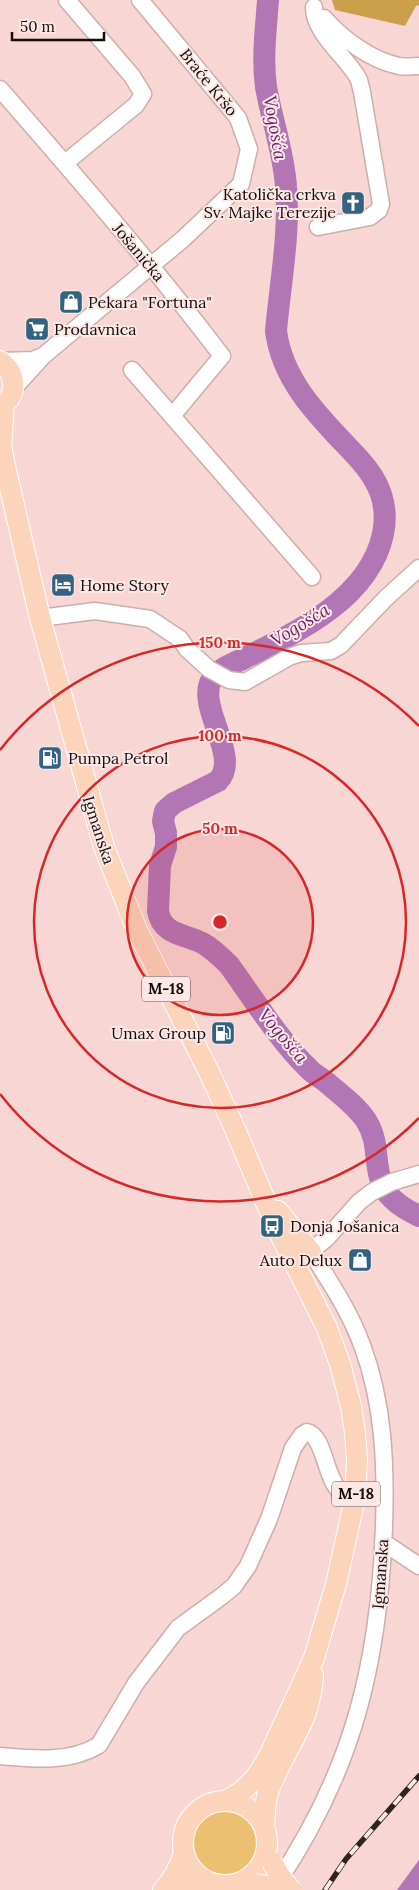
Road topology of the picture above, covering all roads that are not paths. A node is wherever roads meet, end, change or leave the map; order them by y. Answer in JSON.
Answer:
{"nodes":[{"id":1,"x":67,"y":0,"type":"edge"},
{"id":2,"x":140,"y":0,"type":"edge"},
{"id":3,"x":313,"y":4,"type":"edge"},
{"id":4,"x":419,"y":66,"type":"edge"},
{"id":5,"x":0,"y":88,"type":"edge"},
{"id":6,"x":65,"y":163,"type":"junction"},
{"id":7,"x":318,"y":227,"type":"dead end"},
{"id":8,"x":150,"y":267,"type":"junction"},
{"id":9,"x":43,"y":356,"type":"junction"},
{"id":10,"x":0,"y":361,"type":"edge"},
{"id":11,"x":132,"y":370,"type":"dead end"},
{"id":12,"x":6,"y":400,"type":"edge"},
{"id":13,"x":172,"y":416,"type":"junction"},
{"id":14,"x":0,"y":445,"type":"edge"},
{"id":15,"x":419,"y":568,"type":"edge"},
{"id":16,"x":312,"y":577,"type":"dead end"},
{"id":17,"x":40,"y":618,"type":"junction"},
{"id":18,"x":419,"y":1174,"type":"edge"},
{"id":19,"x":261,"y":1191,"type":"junction"},
{"id":20,"x":311,"y":1252,"type":"junction"},
{"id":21,"x":293,"y":1261,"type":"junction"},
{"id":22,"x":355,"y":1498,"type":"junction"},
{"id":23,"x":383,"y":1542,"type":"junction"},
{"id":24,"x":419,"y":1566,"type":"edge"},
{"id":25,"x":314,"y":1658,"type":"junction"},
{"id":26,"x":0,"y":1756,"type":"edge"},
{"id":27,"x":227,"y":1800,"type":"junction"},
{"id":28,"x":264,"y":1827,"type":"junction"},
{"id":29,"x":184,"y":1854,"type":"junction"},
{"id":30,"x":269,"y":1855,"type":"junction"},
{"id":31,"x":206,"y":1880,"type":"junction"},
{"id":32,"x":256,"y":1885,"type":"edge"},
{"id":33,"x":163,"y":1890,"type":"edge"},
{"id":34,"x":180,"y":1890,"type":"edge"},
{"id":35,"x":292,"y":1890,"type":"edge"}],
"edges":[{"from":1,"to":6,"type":"street"},
{"from":2,"to":8,"type":"street","name":"Braće Kršo"},
{"from":3,"to":4,"type":"street"},
{"from":3,"to":7,"type":"street"},
{"from":5,"to":6,"type":"street","name":"Jošanička"},
{"from":6,"to":8,"type":"street","name":"Jošanička"},
{"from":8,"to":9,"type":"street","name":"Braće Kršo"},
{"from":8,"to":13,"type":"street","name":"Jošanička"},
{"from":9,"to":10,"type":"street"},
{"from":9,"to":12,"type":"street","name":"Braće Kršo"},
{"from":10,"to":12,"type":"main road","number":"M-18"},
{"from":11,"to":13,"type":"street"},
{"from":12,"to":14,"type":"main road","name":"Igmanska","number":"M-18"},
{"from":13,"to":16,"type":"street"},
{"from":14,"to":17,"type":"main road","name":"Igmanska","number":"M-18"},
{"from":15,"to":17,"type":"street"},
{"from":17,"to":19,"type":"main road","name":"Igmanska","number":"M-18"},
{"from":18,"to":20,"type":"street"},
{"from":19,"to":20,"type":"main road"},
{"from":19,"to":21,"type":"main road","number":"M-18"},
{"from":20,"to":21,"type":"street"},
{"from":20,"to":23,"type":"street","name":"Igmanska"},
{"from":21,"to":22,"type":"main road","number":"M-18"},
{"from":22,"to":25,"type":"main road","number":"M-18"},
{"from":22,"to":26,"type":"street"},
{"from":23,"to":24,"type":"street"},
{"from":23,"to":32,"type":"street","name":"Igmanska"},
{"from":25,"to":27,"type":"main road","number":"M-18"},
{"from":25,"to":28,"type":"main road","number":"M-18"},
{"from":27,"to":28,"type":"main road"},
{"from":27,"to":29,"type":"main road","number":"M-18"},
{"from":28,"to":30,"type":"main road","number":"M-18"},
{"from":29,"to":31,"type":"main road"},
{"from":29,"to":33,"type":"main road","number":"M-18"},
{"from":30,"to":32,"type":"main road"},
{"from":30,"to":35,"type":"main road","bridge":true},
{"from":31,"to":32,"type":"main road"},
{"from":31,"to":34,"type":"main road"},
{"from":32,"to":35,"type":"main road","bridge":true}]}
